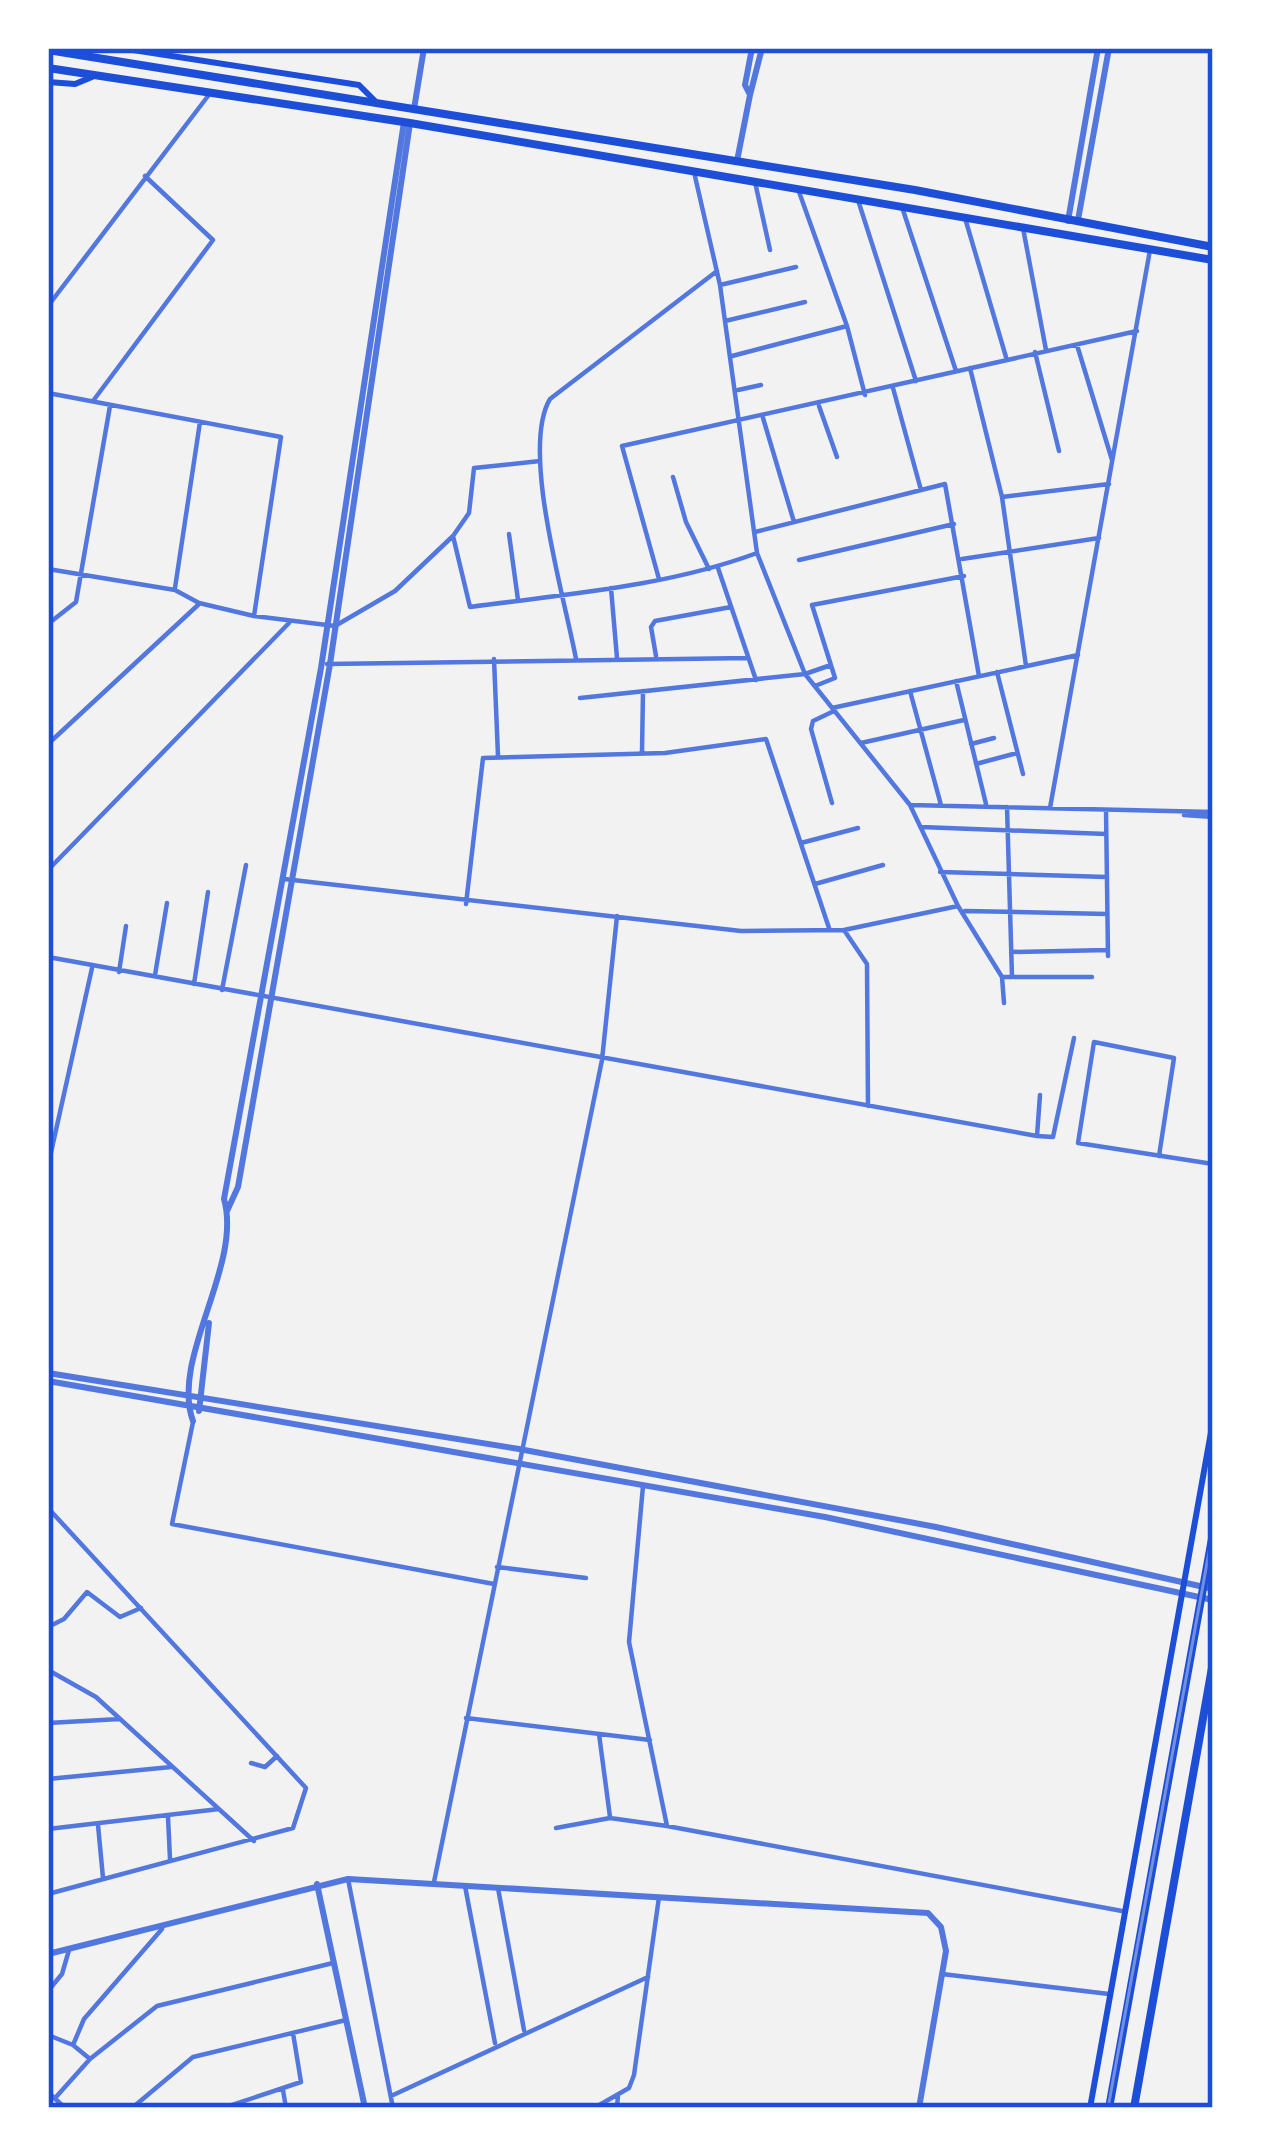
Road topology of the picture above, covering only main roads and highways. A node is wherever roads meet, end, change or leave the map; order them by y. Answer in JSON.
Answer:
{"nodes":[{"id":1,"x":120,"y":48,"type":"edge"},
{"id":2,"x":48,"y":50,"type":"edge"},
{"id":3,"x":48,"y":68,"type":"edge"},
{"id":4,"x":95,"y":75,"type":"junction"},
{"id":5,"x":48,"y":82,"type":"edge"},
{"id":6,"x":376,"y":103,"type":"junction"},
{"id":7,"x":1213,"y":247,"type":"edge"},
{"id":8,"x":1213,"y":260,"type":"edge"},
{"id":9,"x":1213,"y":1421,"type":"edge"},
{"id":10,"x":1213,"y":1533,"type":"edge"},
{"id":11,"x":1208,"y":1587,"type":"edge"},
{"id":12,"x":1213,"y":1663,"type":"edge"},
{"id":13,"x":1090,"y":2108,"type":"edge"},
{"id":14,"x":1109,"y":2108,"type":"edge"},
{"id":15,"x":1134,"y":2108,"type":"edge"}],
"edges":[{"from":1,"to":6,"type":"main road"},
{"from":2,"to":6,"type":"highway"},
{"from":3,"to":4,"type":"highway"},
{"from":4,"to":5,"type":"main road"},
{"from":4,"to":8,"type":"highway"},
{"from":6,"to":7,"type":"highway"},
{"from":9,"to":13,"type":"main road"},
{"from":10,"to":11,"type":"highway"},
{"from":11,"to":14,"type":"highway"},
{"from":12,"to":15,"type":"highway"}]}
